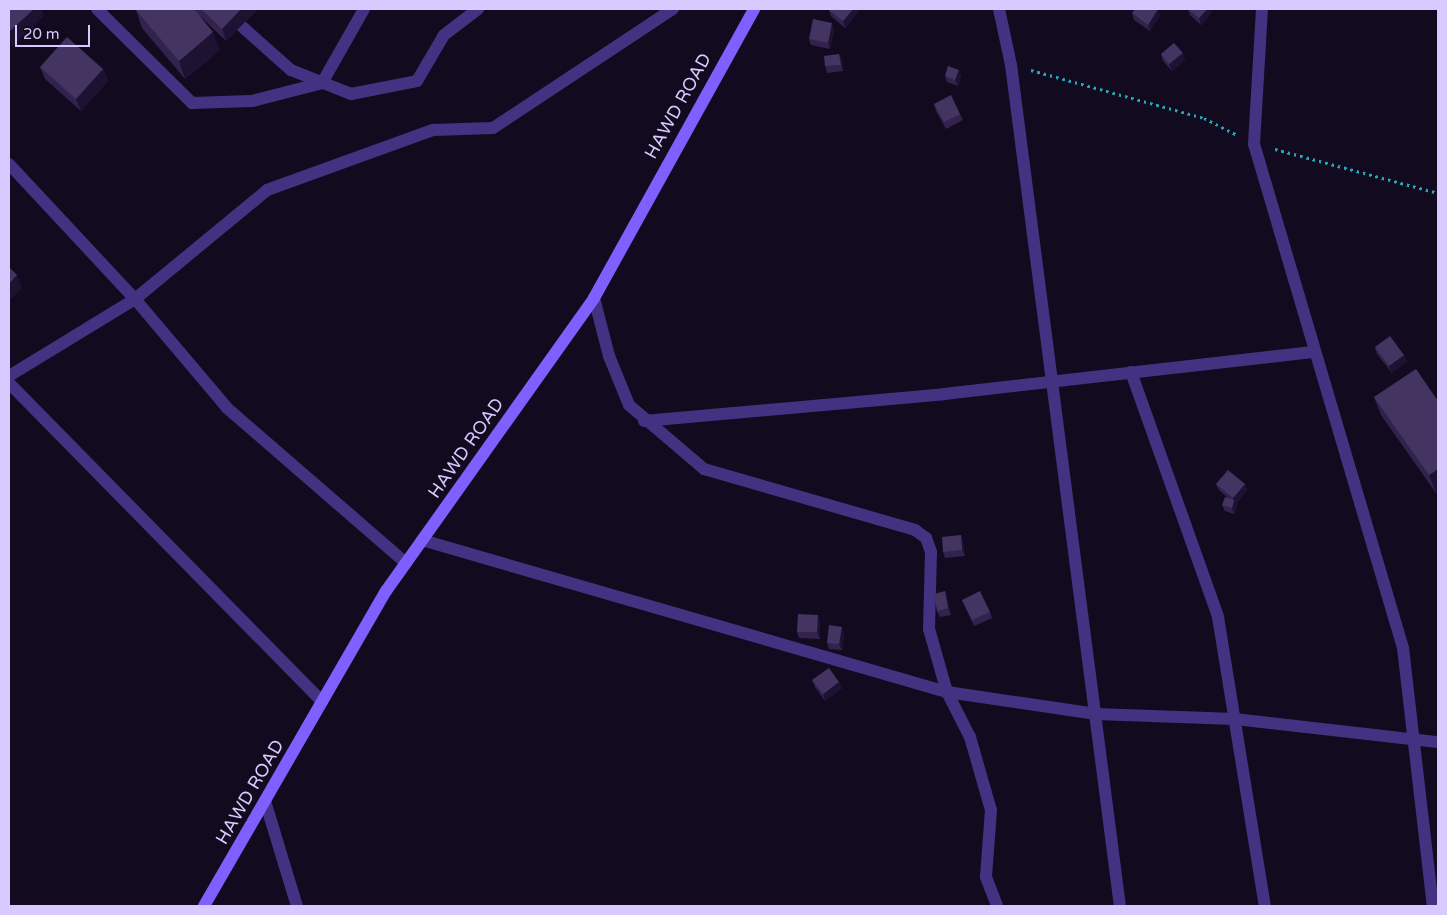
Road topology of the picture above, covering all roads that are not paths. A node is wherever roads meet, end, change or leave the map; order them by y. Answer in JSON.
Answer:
{"nodes":[{"id":1,"x":97,"y":9,"type":"edge"},
{"id":2,"x":229,"y":9,"type":"edge"},
{"id":3,"x":364,"y":9,"type":"edge"},
{"id":4,"x":478,"y":9,"type":"edge"},
{"id":5,"x":673,"y":9,"type":"edge"},
{"id":6,"x":754,"y":9,"type":"edge"},
{"id":7,"x":999,"y":9,"type":"edge"},
{"id":8,"x":1262,"y":9,"type":"edge"},
{"id":9,"x":322,"y":83,"type":"junction"},
{"id":10,"x":9,"y":164,"type":"edge"},
{"id":11,"x":594,"y":298,"type":"junction"},
{"id":12,"x":135,"y":299,"type":"junction"},
{"id":13,"x":1316,"y":352,"type":"junction"},
{"id":14,"x":1132,"y":372,"type":"junction"},
{"id":15,"x":9,"y":376,"type":"edge"},
{"id":16,"x":1053,"y":380,"type":"junction"},
{"id":17,"x":9,"y":383,"type":"edge"},
{"id":18,"x":644,"y":421,"type":"junction"},
{"id":19,"x":422,"y":540,"type":"junction"},
{"id":20,"x":406,"y":563,"type":"junction"},
{"id":21,"x":947,"y":692,"type":"junction"},
{"id":22,"x":322,"y":702,"type":"junction"},
{"id":23,"x":1096,"y":714,"type":"junction"},
{"id":24,"x":1235,"y":719,"type":"junction"},
{"id":25,"x":1418,"y":742,"type":"junction"},
{"id":26,"x":1438,"y":742,"type":"edge"},
{"id":27,"x":265,"y":801,"type":"junction"},
{"id":28,"x":204,"y":906,"type":"edge"},
{"id":29,"x":297,"y":906,"type":"edge"},
{"id":30,"x":996,"y":906,"type":"edge"},
{"id":31,"x":1120,"y":906,"type":"edge"},
{"id":32,"x":1265,"y":906,"type":"edge"},
{"id":33,"x":1434,"y":906,"type":"edge"}],
"edges":[{"from":1,"to":9,"type":"street"},
{"from":2,"to":9,"type":"street"},
{"from":3,"to":9,"type":"street"},
{"from":4,"to":9,"type":"street"},
{"from":5,"to":12,"type":"street"},
{"from":6,"to":11,"type":"main road","name":"HAWD ROAD"},
{"from":7,"to":16,"type":"street"},
{"from":8,"to":13,"type":"street"},
{"from":10,"to":12,"type":"street"},
{"from":11,"to":18,"type":"street"},
{"from":11,"to":19,"type":"main road","name":"HAWD ROAD"},
{"from":12,"to":15,"type":"street"},
{"from":12,"to":20,"type":"street"},
{"from":13,"to":14,"type":"street"},
{"from":13,"to":25,"type":"street"},
{"from":14,"to":16,"type":"street"},
{"from":14,"to":24,"type":"street"},
{"from":16,"to":18,"type":"street"},
{"from":16,"to":23,"type":"street"},
{"from":17,"to":22,"type":"street"},
{"from":18,"to":21,"type":"street"},
{"from":19,"to":20,"type":"main road","name":"HAWD ROAD"},
{"from":19,"to":21,"type":"street"},
{"from":20,"to":22,"type":"main road","name":"HAWD ROAD"},
{"from":21,"to":23,"type":"street"},
{"from":21,"to":30,"type":"street"},
{"from":22,"to":27,"type":"main road","name":"HAWD ROAD"},
{"from":23,"to":24,"type":"street"},
{"from":23,"to":31,"type":"street"},
{"from":24,"to":25,"type":"street"},
{"from":24,"to":32,"type":"street"},
{"from":25,"to":26,"type":"street"},
{"from":25,"to":33,"type":"street"},
{"from":27,"to":28,"type":"main road","name":"HAWD ROAD"},
{"from":27,"to":29,"type":"street"}]}
